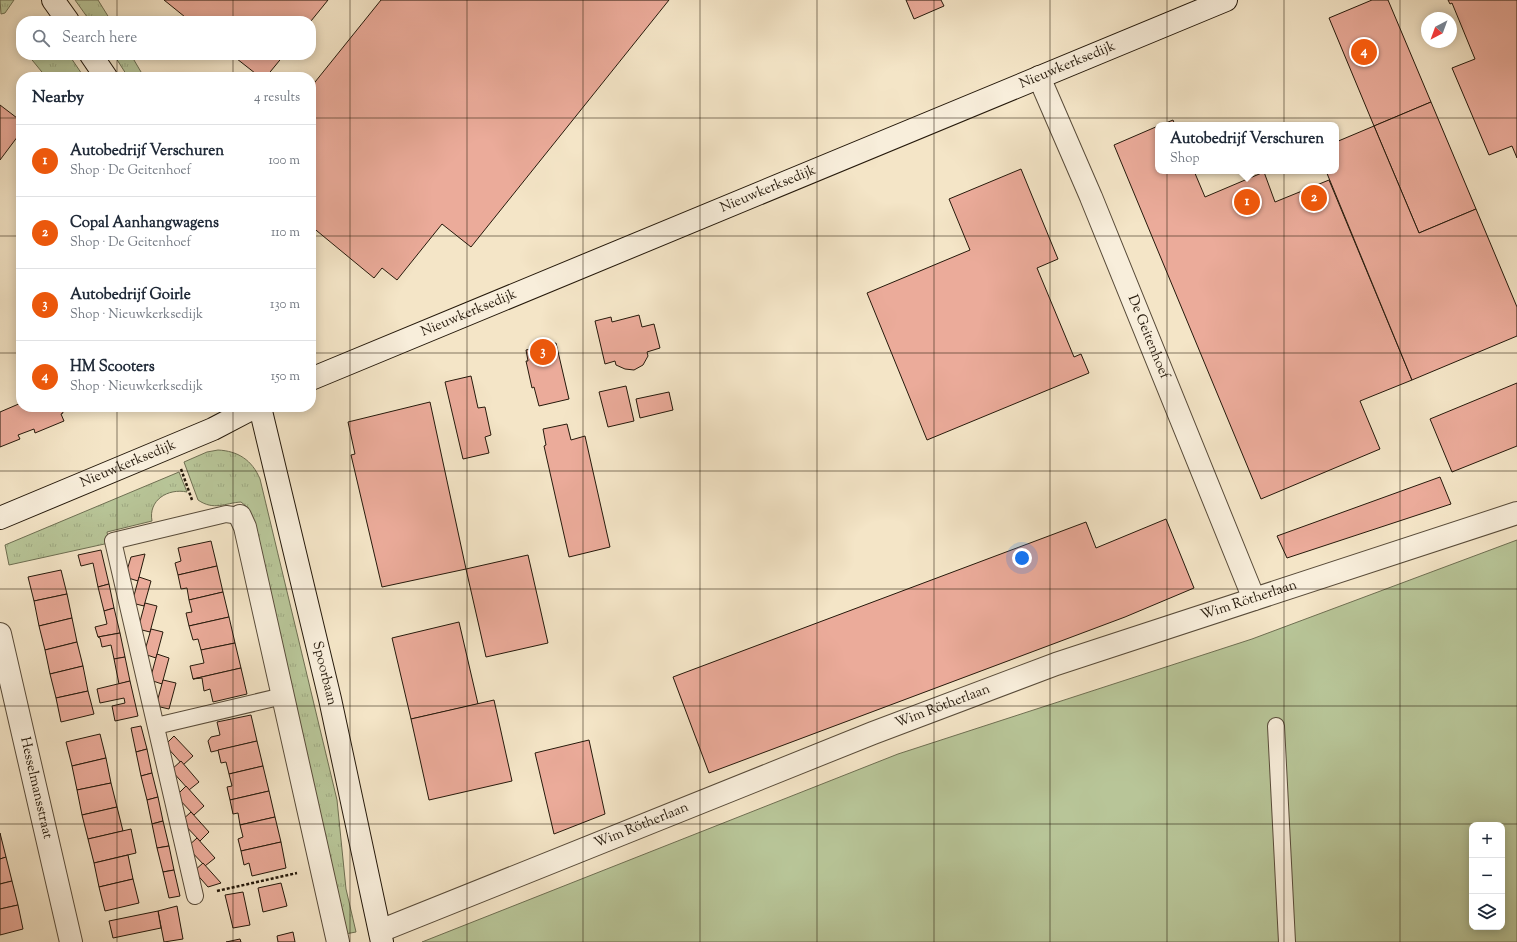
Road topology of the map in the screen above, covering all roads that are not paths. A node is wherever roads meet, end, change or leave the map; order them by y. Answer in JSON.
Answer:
{"nodes":[{"id":1,"x":53,"y":0,"type":"edge"},
{"id":2,"x":1226,"y":0,"type":"edge"},
{"id":3,"x":64,"y":16,"type":"edge"},
{"id":4,"x":95,"y":60,"type":"edge"},
{"id":5,"x":103,"y":72,"type":"edge"},
{"id":6,"x":1039,"y":77,"type":"junction"},
{"id":7,"x":316,"y":378,"type":"edge"},
{"id":8,"x":245,"y":412,"type":"edge"},
{"id":9,"x":261,"y":412,"type":"edge"},
{"id":10,"x":1517,"y":513,"type":"edge"},
{"id":11,"x":240,"y":516,"type":"joint"},
{"id":12,"x":0,"y":518,"type":"edge"},
{"id":13,"x":1254,"y":599,"type":"junction"},
{"id":14,"x":0,"y":634,"type":"edge"},
{"id":15,"x":283,"y":696,"type":"junction"},
{"id":16,"x":156,"y":726,"type":"junction"},
{"id":17,"x":1276,"y":726,"type":"dead end"},
{"id":18,"x":195,"y":896,"type":"road end"},
{"id":19,"x":381,"y":936,"type":"edge"},
{"id":20,"x":71,"y":942,"type":"edge"},
{"id":21,"x":338,"y":942,"type":"edge"},
{"id":22,"x":1287,"y":942,"type":"edge"}],
"edges":[{"from":1,"to":3,"type":"street"},
{"from":2,"to":6,"type":"street","name":"Nieuwkerksedijk"},
{"from":4,"to":5,"type":"street"},
{"from":6,"to":7,"type":"street","name":"Nieuwkerksedijk"},
{"from":6,"to":13,"type":"street","name":"De Geitenhoef"},
{"from":8,"to":12,"type":"street","name":"Nieuwkerksedijk"},
{"from":9,"to":19,"type":"street","name":"Spoorbaan"},
{"from":10,"to":13,"type":"street","name":"Wim Rötherlaan"},
{"from":11,"to":15,"type":"street"},
{"from":11,"to":16,"type":"lane"},
{"from":13,"to":19,"type":"street","name":"Wim Rötherlaan"},
{"from":14,"to":20,"type":"street","name":"Hesselmansstraat"},
{"from":15,"to":16,"type":"lane"},
{"from":15,"to":21,"type":"street"},
{"from":16,"to":18,"type":"lane"},
{"from":17,"to":22,"type":"lane"}]}
